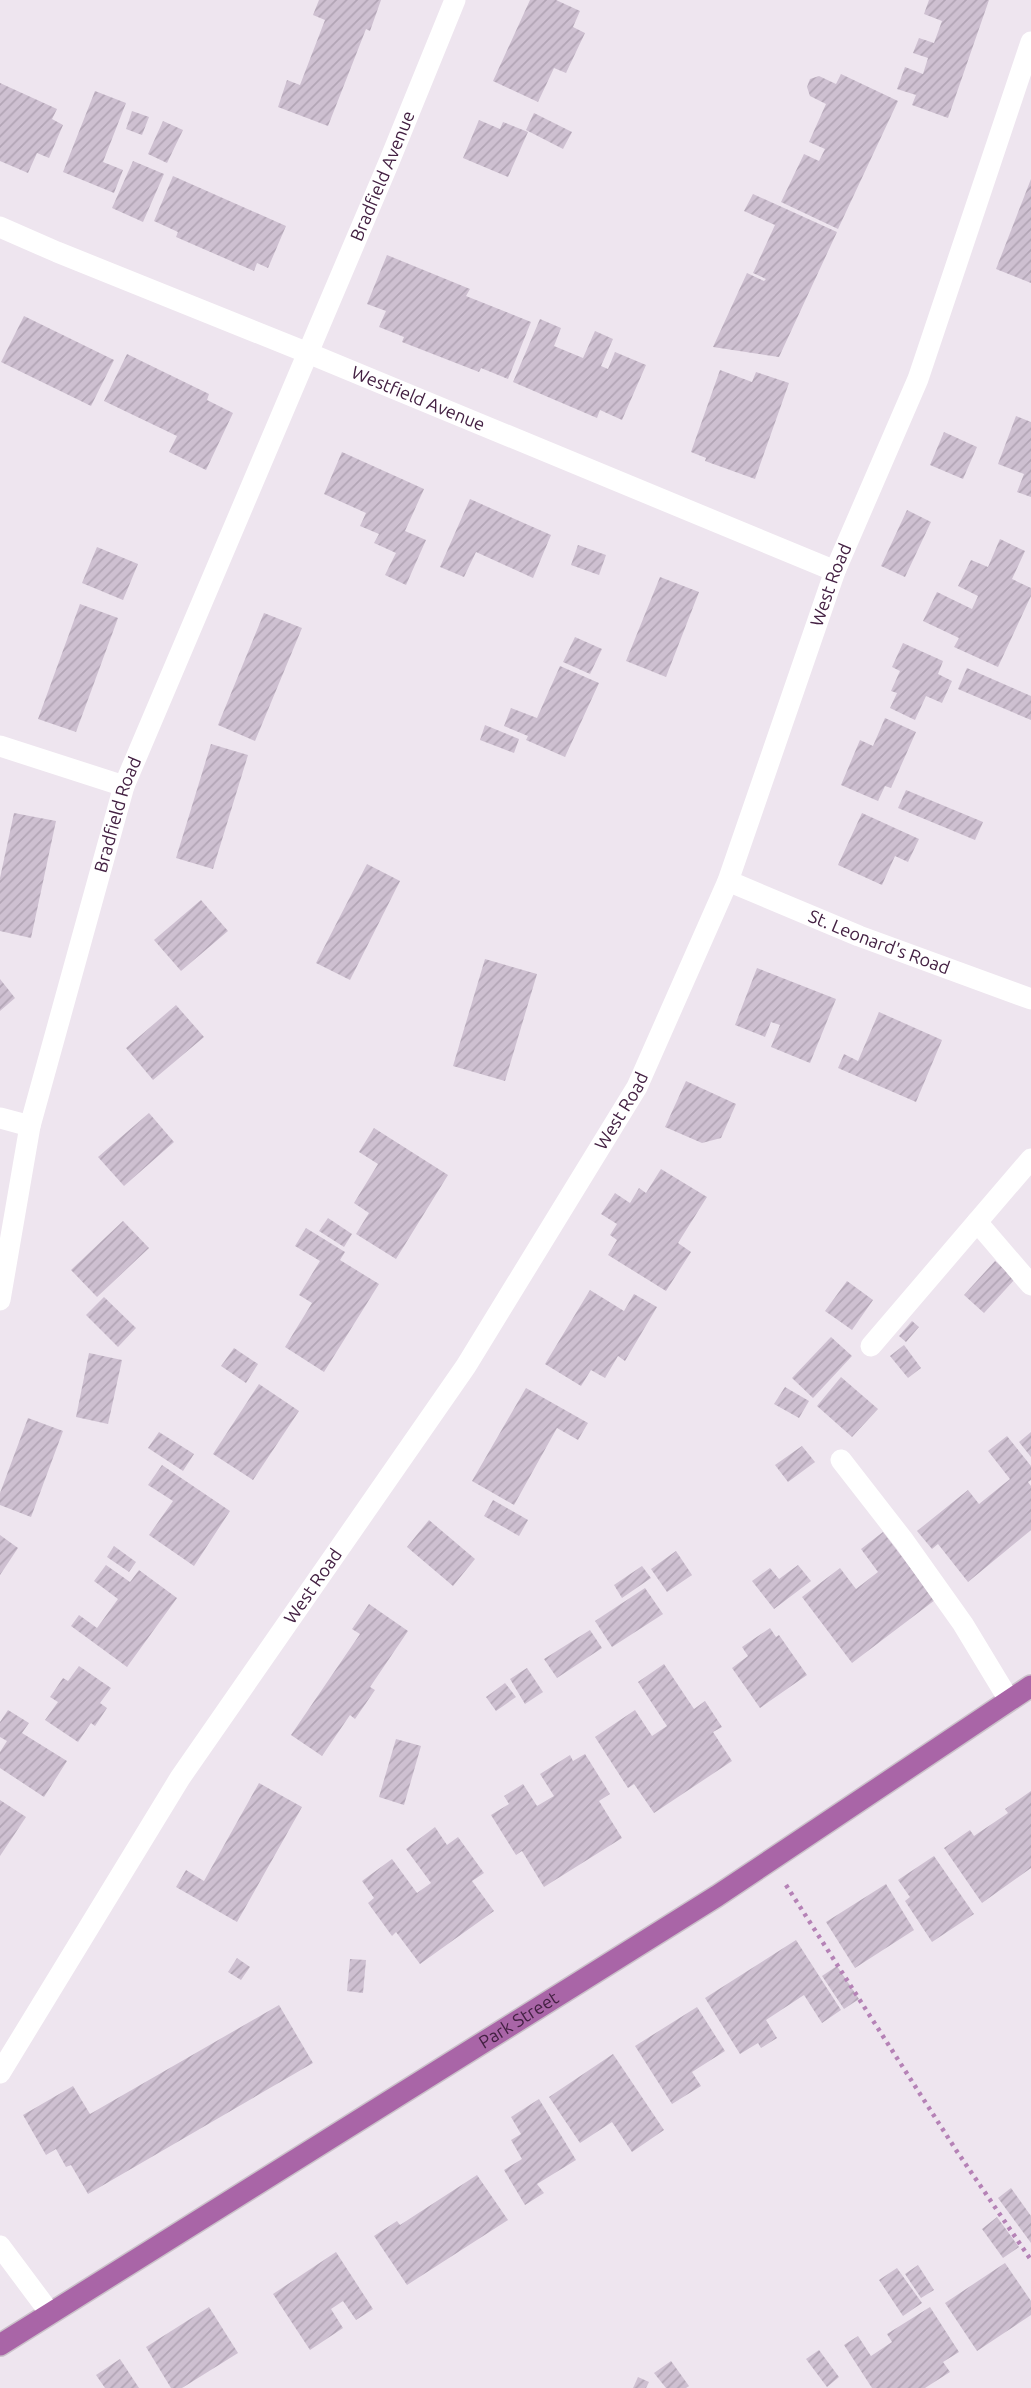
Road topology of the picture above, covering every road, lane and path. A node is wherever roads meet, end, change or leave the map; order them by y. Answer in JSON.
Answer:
{"nodes":[{"id":1,"x":455,"y":0,"type":"edge"},
{"id":2,"x":1031,"y":42,"type":"edge"},
{"id":3,"x":0,"y":227,"type":"edge"},
{"id":4,"x":308,"y":353,"type":"junction"},
{"id":5,"x":835,"y":571,"type":"junction"},
{"id":6,"x":0,"y":746,"type":"edge"},
{"id":7,"x":124,"y":786,"type":"junction"},
{"id":8,"x":728,"y":881,"type":"junction"},
{"id":9,"x":1031,"y":999,"type":"edge"},
{"id":10,"x":0,"y":1118,"type":"edge"},
{"id":11,"x":30,"y":1126,"type":"junction"},
{"id":12,"x":1031,"y":1159,"type":"edge"},
{"id":13,"x":977,"y":1222,"type":"junction"},
{"id":14,"x":1031,"y":1285,"type":"edge"},
{"id":15,"x":0,"y":1300,"type":"edge"},
{"id":16,"x":871,"y":1346,"type":"dead end"},
{"id":17,"x":841,"y":1460,"type":"dead end"},
{"id":18,"x":1031,"y":1686,"type":"edge"},
{"id":19,"x":1009,"y":1700,"type":"junction"},
{"id":20,"x":770,"y":1860,"type":"junction"},
{"id":21,"x":0,"y":2073,"type":"edge"},
{"id":22,"x":0,"y":2246,"type":"edge"},
{"id":23,"x":1031,"y":2259,"type":"edge"},
{"id":24,"x":50,"y":2313,"type":"junction"},
{"id":25,"x":0,"y":2345,"type":"edge"}],
"edges":[{"from":1,"to":4,"type":"street","name":"Bradfield Avenue"},
{"from":2,"to":5,"type":"street","name":"West Road"},
{"from":3,"to":4,"type":"street","name":"Westfield Avenue"},
{"from":4,"to":5,"type":"street","name":"Westfield Avenue"},
{"from":4,"to":7,"type":"street","name":"Bradfield Road"},
{"from":5,"to":8,"type":"street","name":"West Road"},
{"from":6,"to":7,"type":"street"},
{"from":7,"to":11,"type":"street","name":"Bradfield Road"},
{"from":8,"to":9,"type":"street","name":"St. Leonard's Road"},
{"from":8,"to":21,"type":"street","name":"West Road"},
{"from":10,"to":11,"type":"street"},
{"from":11,"to":15,"type":"street","name":"Bradfield Road"},
{"from":12,"to":13,"type":"street"},
{"from":13,"to":14,"type":"street"},
{"from":13,"to":16,"type":"street"},
{"from":17,"to":19,"type":"street"},
{"from":18,"to":19,"type":"main road","name":"Park Street"},
{"from":19,"to":20,"type":"main road","name":"Park Street"},
{"from":20,"to":23,"type":"path"},
{"from":20,"to":24,"type":"main road","name":"Park Street"},
{"from":22,"to":24,"type":"street"},
{"from":24,"to":25,"type":"main road","name":"Park Street"}]}
